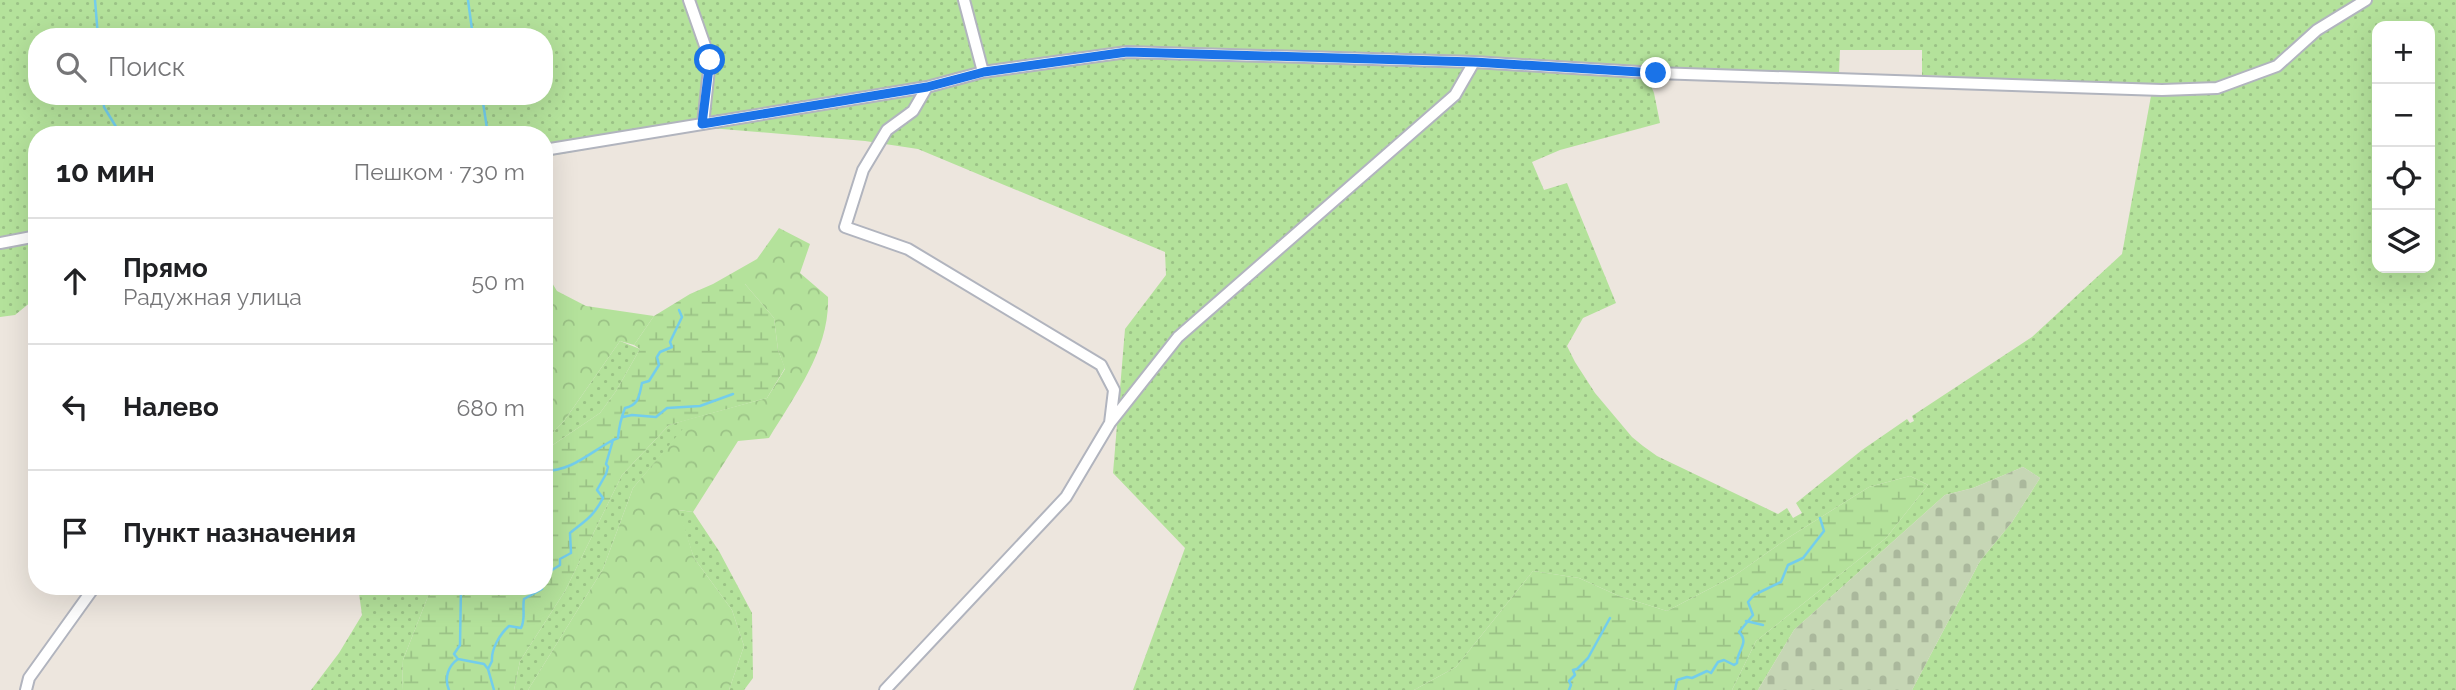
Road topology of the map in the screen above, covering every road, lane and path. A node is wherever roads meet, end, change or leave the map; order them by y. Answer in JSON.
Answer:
{"nodes":[{"id":1,"x":689,"y":0,"type":"edge"},
{"id":2,"x":964,"y":0,"type":"edge"},
{"id":3,"x":2366,"y":0,"type":"edge"},
{"id":4,"x":1474,"y":62,"type":"junction"},
{"id":5,"x":984,"y":72,"type":"junction"},
{"id":6,"x":927,"y":87,"type":"junction"},
{"id":7,"x":702,"y":124,"type":"junction"},
{"id":8,"x":553,"y":149,"type":"edge"},
{"id":9,"x":28,"y":238,"type":"edge"},
{"id":10,"x":0,"y":243,"type":"edge"},
{"id":11,"x":1110,"y":423,"type":"junction"},
{"id":12,"x":89,"y":595,"type":"edge"},
{"id":13,"x":26,"y":690,"type":"edge"},
{"id":14,"x":885,"y":690,"type":"edge"}],
"edges":[{"from":1,"to":7,"type":"street"},
{"from":2,"to":5,"type":"street"},
{"from":3,"to":4,"type":"street"},
{"from":4,"to":5,"type":"street"},
{"from":4,"to":11,"type":"street"},
{"from":5,"to":6,"type":"street"},
{"from":6,"to":7,"type":"street"},
{"from":6,"to":11,"type":"street"},
{"from":7,"to":8,"type":"street"},
{"from":9,"to":10,"type":"street"},
{"from":11,"to":14,"type":"street"},
{"from":12,"to":13,"type":"street"}]}
